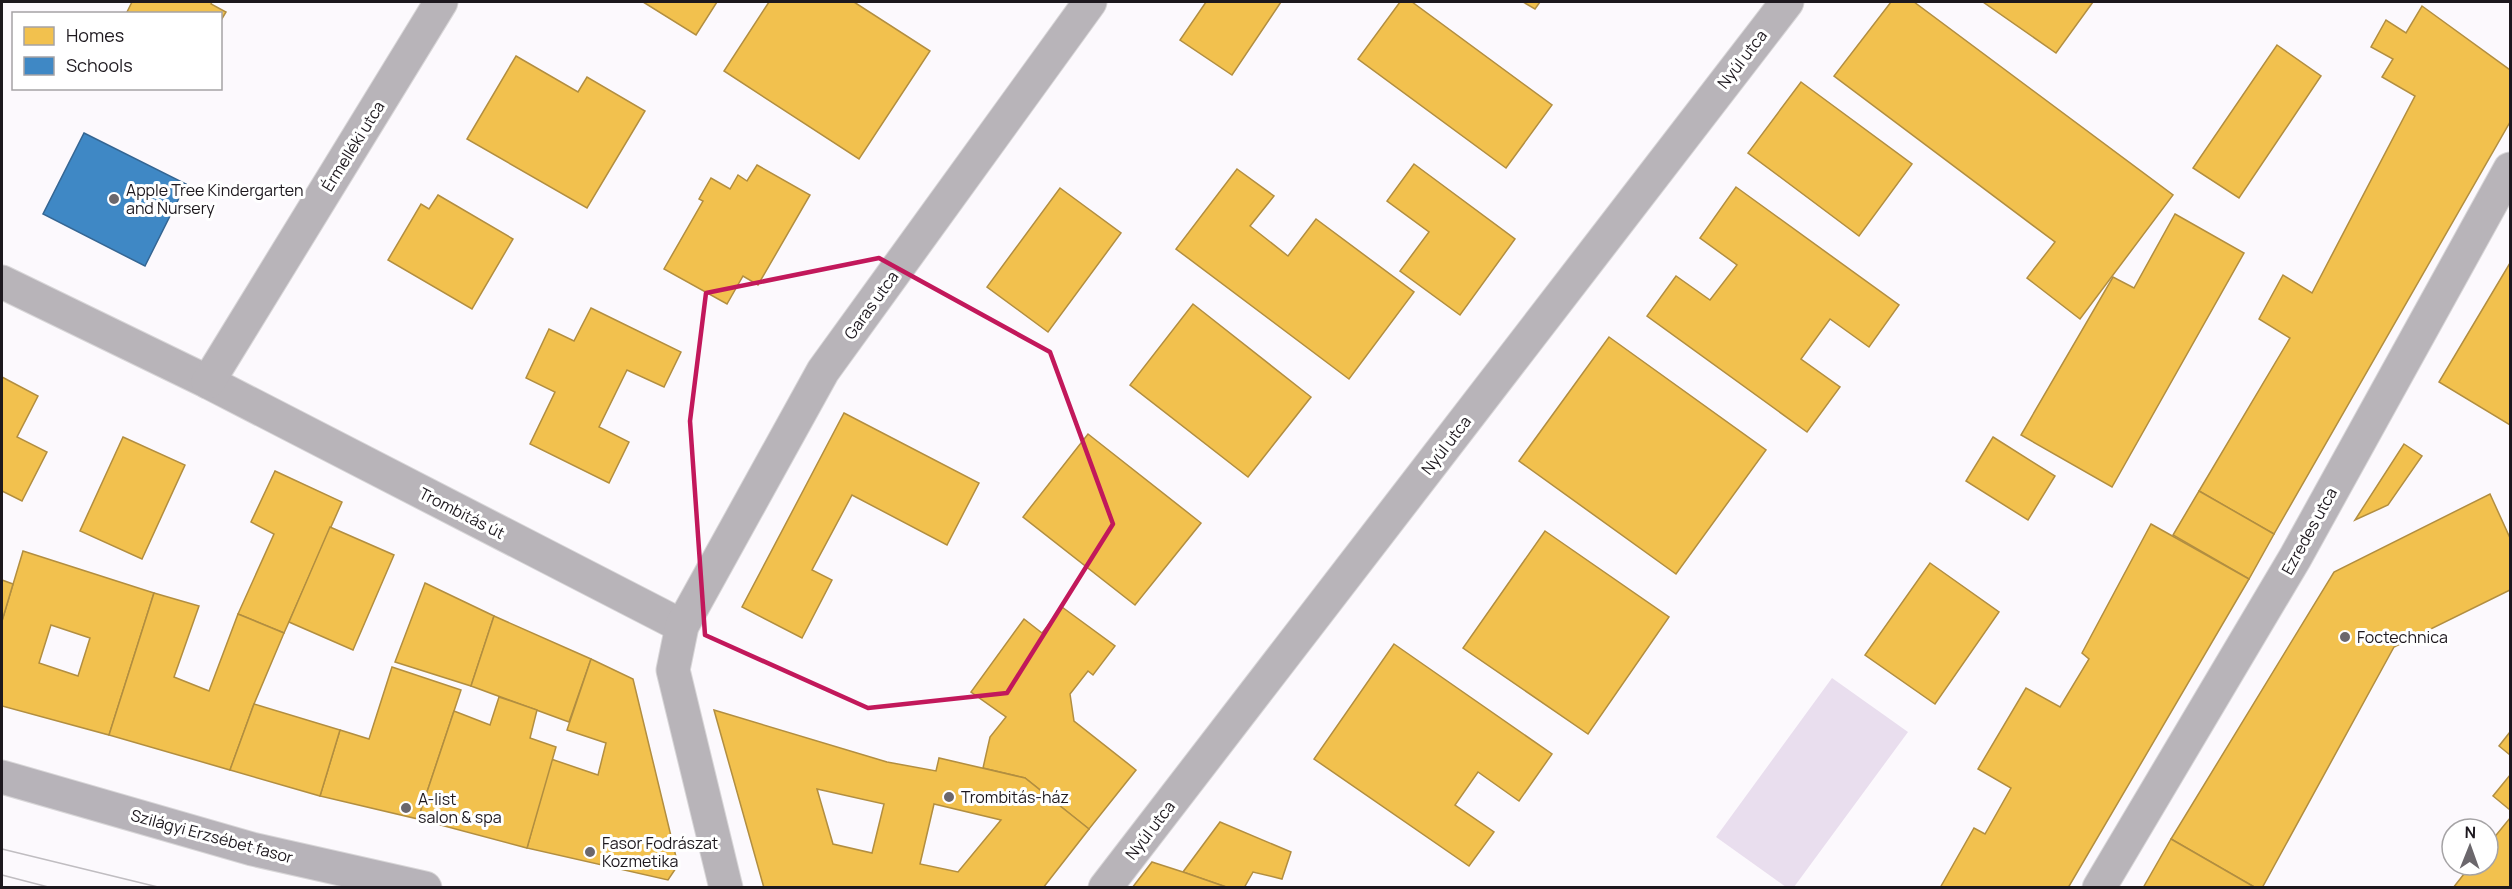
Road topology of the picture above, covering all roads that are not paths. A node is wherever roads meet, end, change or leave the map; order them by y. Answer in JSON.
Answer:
{"nodes":[{"id":1,"x":441,"y":2,"type":"edge"},
{"id":2,"x":1090,"y":2,"type":"edge"},
{"id":3,"x":1787,"y":2,"type":"edge"},
{"id":4,"x":2511,"y":169,"type":"edge"},
{"id":5,"x":2,"y":282,"type":"edge"},
{"id":6,"x":208,"y":382,"type":"junction"},
{"id":7,"x":682,"y":626,"type":"junction"},
{"id":8,"x":2,"y":777,"type":"edge"},
{"id":9,"x":425,"y":888,"type":"edge"},
{"id":10,"x":726,"y":888,"type":"edge"},
{"id":11,"x":1105,"y":888,"type":"edge"},
{"id":12,"x":2099,"y":888,"type":"edge"}],
"edges":[{"from":1,"to":6,"type":"street","name":"Érmelléki utca"},
{"from":2,"to":7,"type":"street","name":"Garas utca"},
{"from":3,"to":11,"type":"street","name":"Nyúl utca"},
{"from":4,"to":12,"type":"street","name":"Ezredes utca"},
{"from":5,"to":6,"type":"street","name":"Trombitás út"},
{"from":6,"to":7,"type":"street","name":"Trombitás út"},
{"from":7,"to":10,"type":"street"},
{"from":8,"to":9,"type":"main road","name":"Szilágyi Erzsébet fasor"}]}
